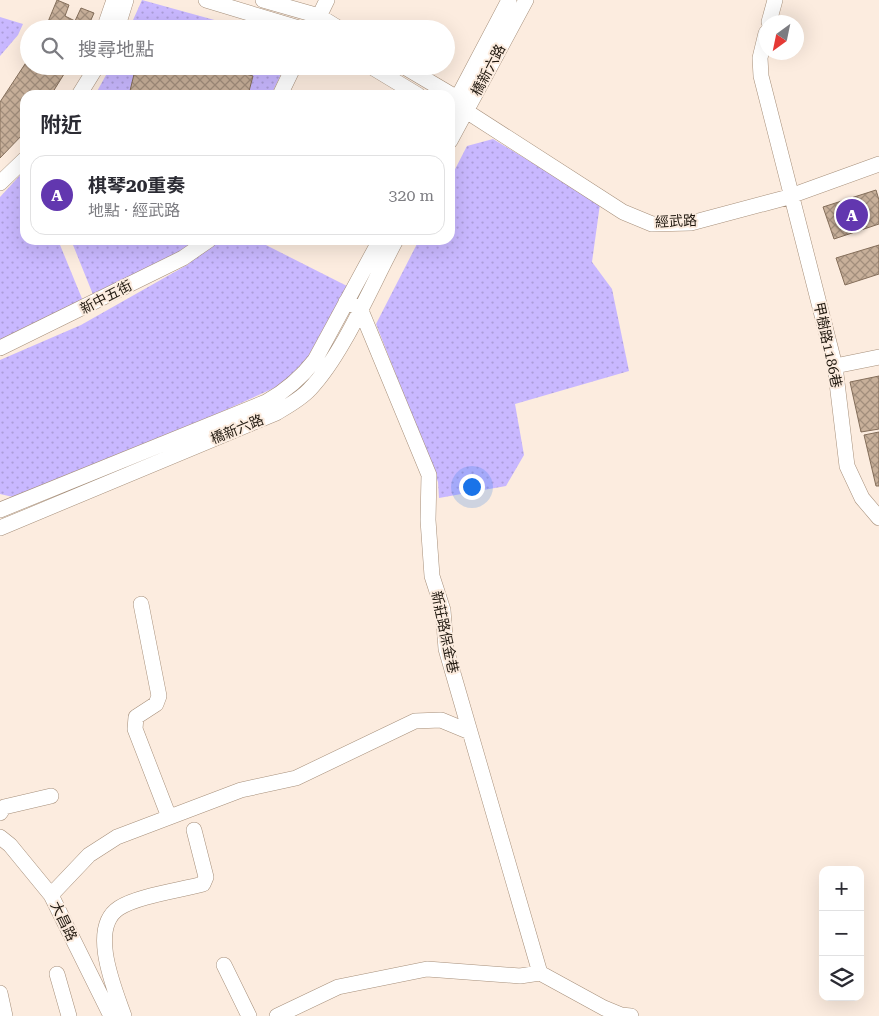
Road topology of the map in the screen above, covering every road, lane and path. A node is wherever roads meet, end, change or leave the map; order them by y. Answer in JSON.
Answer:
{"nodes":[{"id":1,"x":114,"y":0,"type":"edge"},
{"id":2,"x":126,"y":0,"type":"edge"},
{"id":3,"x":206,"y":0,"type":"edge"},
{"id":4,"x":263,"y":0,"type":"edge"},
{"id":5,"x":327,"y":0,"type":"edge"},
{"id":6,"x":509,"y":0,"type":"edge"},
{"id":7,"x":526,"y":0,"type":"edge"},
{"id":8,"x":775,"y":0,"type":"edge"},
{"id":9,"x":771,"y":15,"type":"edge"},
{"id":10,"x":107,"y":20,"type":"edge"},
{"id":11,"x":120,"y":20,"type":"edge"},
{"id":12,"x":272,"y":20,"type":"edge"},
{"id":13,"x":309,"y":20,"type":"edge"},
{"id":14,"x":317,"y":20,"type":"edge"},
{"id":15,"x":760,"y":60,"type":"edge"},
{"id":16,"x":79,"y":75,"type":"edge"},
{"id":17,"x":91,"y":75,"type":"edge"},
{"id":18,"x":290,"y":75,"type":"edge"},
{"id":19,"x":385,"y":75,"type":"edge"},
{"id":20,"x":418,"y":75,"type":"edge"},
{"id":21,"x":70,"y":90,"type":"edge"},
{"id":22,"x":82,"y":90,"type":"edge"},
{"id":23,"x":282,"y":90,"type":"edge"},
{"id":24,"x":410,"y":90,"type":"edge"},
{"id":25,"x":443,"y":90,"type":"edge"},
{"id":26,"x":456,"y":98,"type":"joint"},
{"id":27,"x":466,"y":111,"type":"junction"},
{"id":28,"x":455,"y":112,"type":"edge"},
{"id":29,"x":455,"y":132,"type":"edge"},
{"id":30,"x":20,"y":152,"type":"edge"},
{"id":31,"x":879,"y":164,"type":"edge"},
{"id":32,"x":20,"y":165,"type":"edge"},
{"id":33,"x":0,"y":170,"type":"edge"},
{"id":34,"x":0,"y":183,"type":"edge"},
{"id":35,"x":791,"y":196,"type":"junction"},
{"id":36,"x":202,"y":245,"type":"edge"},
{"id":37,"x":378,"y":245,"type":"edge"},
{"id":38,"x":393,"y":245,"type":"edge"},
{"id":39,"x":353,"y":305,"type":"junction"},
{"id":40,"x":0,"y":348,"type":"edge"},
{"id":41,"x":879,"y":357,"type":"edge"},
{"id":42,"x":836,"y":366,"type":"junction"},
{"id":43,"x":0,"y":510,"type":"edge"},
{"id":44,"x":879,"y":518,"type":"edge"},
{"id":45,"x":1,"y":526,"type":"edge"},
{"id":46,"x":141,"y":604,"type":"dead end"},
{"id":47,"x":470,"y":732,"type":"junction"},
{"id":48,"x":50,"y":796,"type":"dead end"},
{"id":49,"x":0,"y":812,"type":"edge"},
{"id":50,"x":169,"y":817,"type":"junction"},
{"id":51,"x":0,"y":821,"type":"edge"},
{"id":52,"x":194,"y":830,"type":"dead end"},
{"id":53,"x":2,"y":838,"type":"edge"},
{"id":54,"x":51,"y":895,"type":"junction"},
{"id":55,"x":224,"y":965,"type":"dead end"},
{"id":56,"x":540,"y":973,"type":"junction"},
{"id":57,"x":57,"y":974,"type":"dead end"},
{"id":58,"x":0,"y":993,"type":"edge"},
{"id":59,"x":5,"y":1016,"type":"edge"},
{"id":60,"x":69,"y":1016,"type":"edge"},
{"id":61,"x":111,"y":1016,"type":"edge"},
{"id":62,"x":124,"y":1016,"type":"edge"},
{"id":63,"x":249,"y":1016,"type":"edge"},
{"id":64,"x":277,"y":1016,"type":"edge"},
{"id":65,"x":621,"y":1016,"type":"edge"},
{"id":66,"x":631,"y":1016,"type":"edge"}],
"edges":[{"from":1,"to":10,"type":"street"},
{"from":2,"to":11,"type":"street"},
{"from":3,"to":12,"type":"street"},
{"from":4,"to":13,"type":"street"},
{"from":5,"to":14,"type":"street"},
{"from":6,"to":26,"type":"street","name":"橋新六路"},
{"from":7,"to":27,"type":"street","name":"橋新六路"},
{"from":8,"to":9,"type":"street"},
{"from":15,"to":35,"type":"street","name":"甲樹路1186巷"},
{"from":16,"to":21,"type":"street"},
{"from":17,"to":22,"type":"street"},
{"from":18,"to":23,"type":"street"},
{"from":19,"to":24,"type":"street"},
{"from":20,"to":25,"type":"street","name":"經武路"},
{"from":26,"to":27,"type":"street","name":"經武路"},
{"from":27,"to":28,"type":"street"},
{"from":27,"to":29,"type":"street","name":"橋新六路"},
{"from":27,"to":35,"type":"street","name":"經武路"},
{"from":30,"to":33,"type":"street"},
{"from":31,"to":35,"type":"street","name":"經武路"},
{"from":32,"to":34,"type":"street"},
{"from":35,"to":42,"type":"street","name":"甲樹路1186巷"},
{"from":36,"to":40,"type":"street","name":"新中五街"},
{"from":37,"to":39,"type":"street","name":"橋新六路"},
{"from":38,"to":39,"type":"street","name":"橋新六路"},
{"from":39,"to":43,"type":"street","name":"橋新六路"},
{"from":39,"to":45,"type":"street","name":"橋新六路"},
{"from":39,"to":47,"type":"street","name":"新莊路保金巷"},
{"from":41,"to":42,"type":"street"},
{"from":42,"to":44,"type":"street","name":"甲樹路1186巷"},
{"from":46,"to":50,"type":"street"},
{"from":47,"to":50,"type":"street"},
{"from":47,"to":56,"type":"street","name":"新莊路保金巷"},
{"from":48,"to":49,"type":"street"},
{"from":50,"to":54,"type":"street"},
{"from":51,"to":53,"type":"street"},
{"from":52,"to":62,"type":"street"},
{"from":53,"to":54,"type":"street","name":"大昌路"},
{"from":54,"to":61,"type":"street","name":"大昌路"},
{"from":55,"to":63,"type":"street"},
{"from":56,"to":64,"type":"street"},
{"from":56,"to":65,"type":"street"},
{"from":57,"to":60,"type":"street"},
{"from":58,"to":59,"type":"street"},
{"from":65,"to":66,"type":"street"}]}
